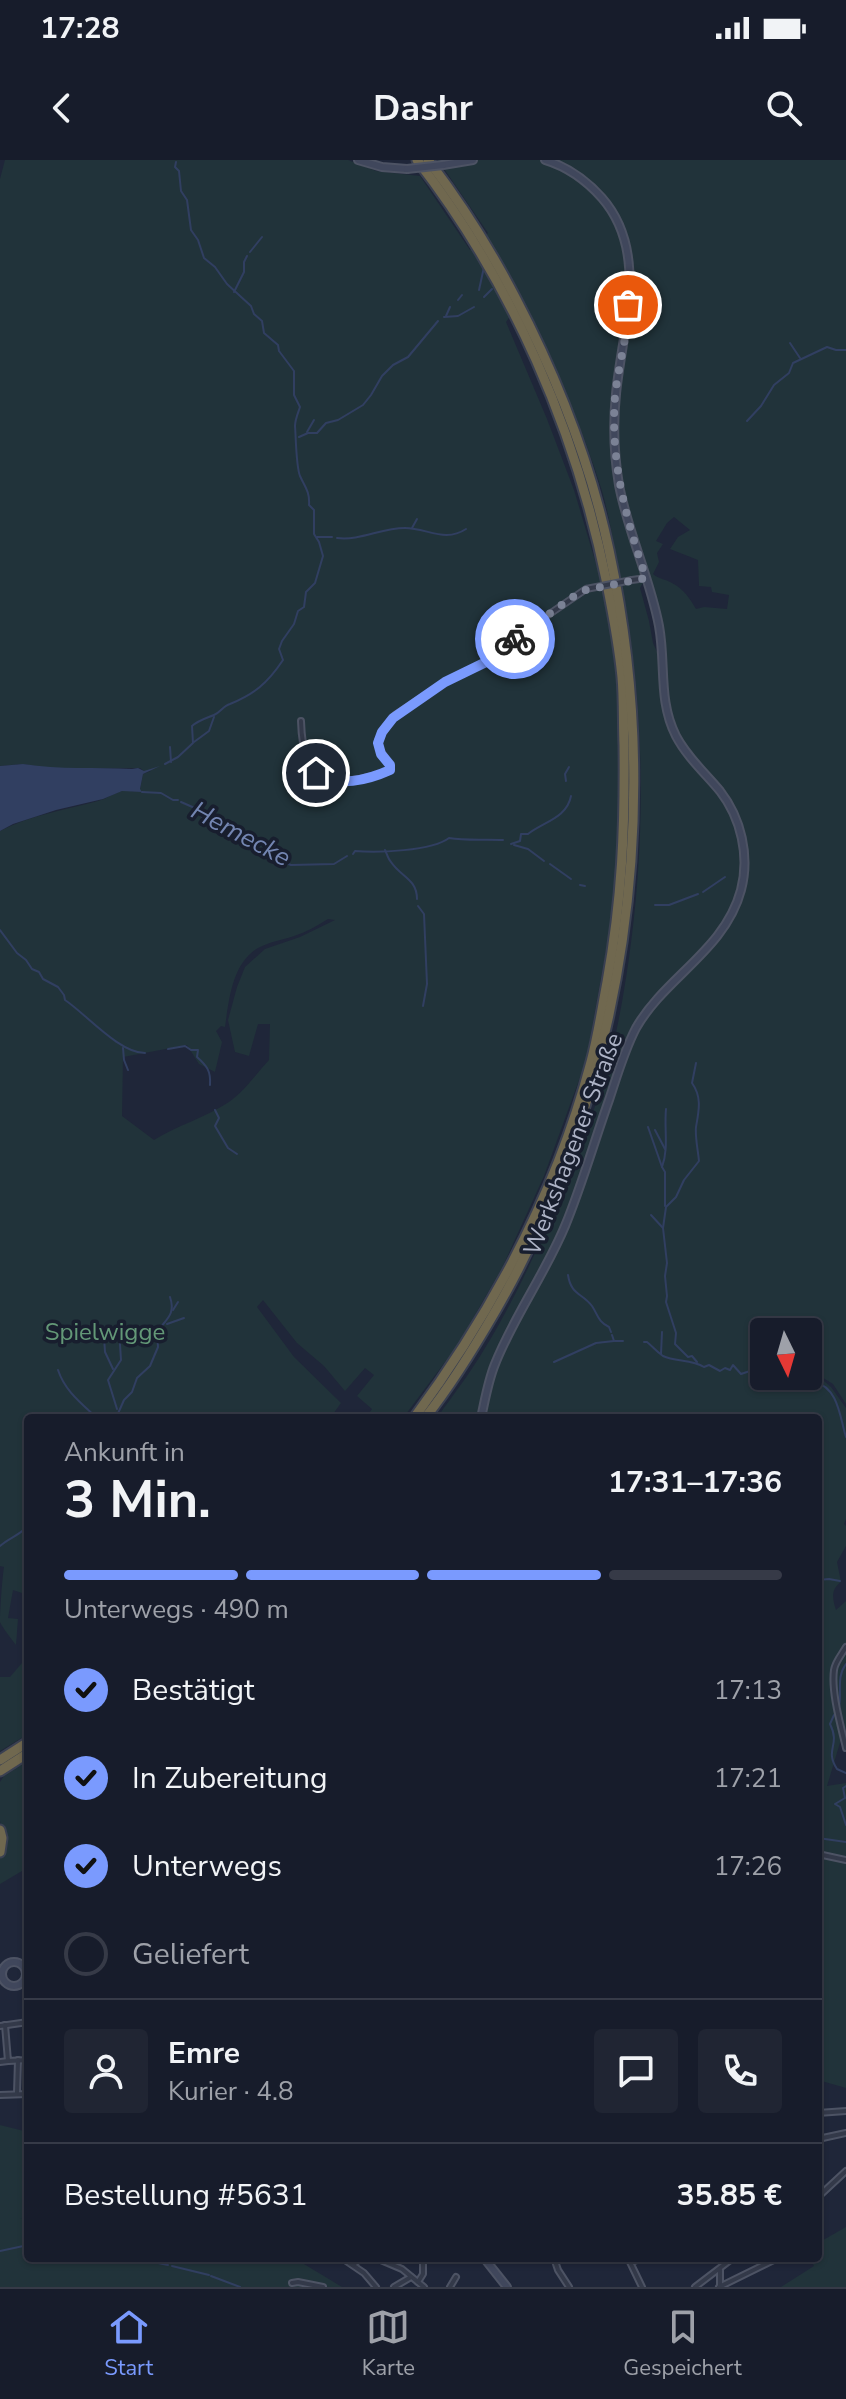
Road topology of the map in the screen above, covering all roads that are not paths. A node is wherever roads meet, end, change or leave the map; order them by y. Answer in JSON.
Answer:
{"nodes":[{"id":1,"x":358,"y":160,"type":"edge"},
{"id":2,"x":417,"y":160,"type":"edge"},
{"id":3,"x":428,"y":160,"type":"edge"},
{"id":4,"x":473,"y":160,"type":"edge"},
{"id":5,"x":545,"y":160,"type":"edge"},
{"id":6,"x":472,"y":230,"type":"junction"},
{"id":7,"x":530,"y":337,"type":"junction"},
{"id":8,"x":646,"y":578,"type":"junction"},
{"id":9,"x":301,"y":721,"type":"dead end"},
{"id":10,"x":417,"y":1414,"type":"edge"},
{"id":11,"x":430,"y":1414,"type":"edge"},
{"id":12,"x":482,"y":1414,"type":"edge"},
{"id":13,"x":846,"y":1647,"type":"edge"},
{"id":14,"x":24,"y":1745,"type":"edge"},
{"id":15,"x":846,"y":1748,"type":"edge"},
{"id":16,"x":24,"y":1755,"type":"edge"},
{"id":17,"x":0,"y":1760,"type":"edge"},
{"id":18,"x":0,"y":1773,"type":"edge"},
{"id":19,"x":0,"y":1830,"type":"edge"},
{"id":20,"x":0,"y":1852,"type":"edge"},
{"id":21,"x":822,"y":1855,"type":"edge"},
{"id":22,"x":846,"y":1860,"type":"edge"},
{"id":23,"x":0,"y":1957,"type":"edge"},
{"id":24,"x":7,"y":1965,"type":"junction"},
{"id":25,"x":24,"y":1966,"type":"edge"},
{"id":26,"x":24,"y":1985,"type":"edge"},
{"id":27,"x":24,"y":2023,"type":"edge"},
{"id":28,"x":2,"y":2026,"type":"edge"},
{"id":29,"x":0,"y":2060,"type":"edge"},
{"id":30,"x":8,"y":2060,"type":"junction"},
{"id":31,"x":18,"y":2060,"type":"junction"},
{"id":32,"x":24,"y":2060,"type":"edge"},
{"id":33,"x":17,"y":2093,"type":"junction"},
{"id":34,"x":24,"y":2094,"type":"edge"},
{"id":35,"x":0,"y":2095,"type":"edge"},
{"id":36,"x":846,"y":2111,"type":"edge"},
{"id":37,"x":822,"y":2113,"type":"edge"},
{"id":38,"x":846,"y":2133,"type":"edge"},
{"id":39,"x":822,"y":2138,"type":"edge"},
{"id":40,"x":846,"y":2171,"type":"edge"},
{"id":41,"x":822,"y":2193,"type":"edge"},
{"id":42,"x":348,"y":2262,"type":"edge"},
{"id":43,"x":356,"y":2262,"type":"edge"},
{"id":44,"x":388,"y":2262,"type":"edge"},
{"id":45,"x":423,"y":2262,"type":"edge"},
{"id":46,"x":487,"y":2262,"type":"edge"},
{"id":47,"x":555,"y":2262,"type":"edge"},
{"id":48,"x":631,"y":2262,"type":"edge"},
{"id":49,"x":729,"y":2262,"type":"edge"},
{"id":50,"x":770,"y":2262,"type":"edge"},
{"id":51,"x":353,"y":2265,"type":"junction"},
{"id":52,"x":720,"y":2270,"type":"junction"},
{"id":53,"x":411,"y":2277,"type":"junction"},
{"id":54,"x":456,"y":2277,"type":"dead end"},
{"id":55,"x":418,"y":2282,"type":"junction"},
{"id":56,"x":292,"y":2283,"type":"dead end"},
{"id":57,"x":720,"y":2286,"type":"edge"},
{"id":58,"x":323,"y":2287,"type":"edge"},
{"id":59,"x":376,"y":2287,"type":"edge"},
{"id":60,"x":394,"y":2287,"type":"edge"},
{"id":61,"x":424,"y":2287,"type":"edge"},
{"id":62,"x":450,"y":2287,"type":"edge"},
{"id":63,"x":507,"y":2287,"type":"edge"},
{"id":64,"x":569,"y":2287,"type":"edge"},
{"id":65,"x":642,"y":2287,"type":"edge"},
{"id":66,"x":695,"y":2287,"type":"edge"}],
"edges":[{"from":1,"to":4,"type":"main road","bridge":true},
{"from":2,"to":6,"type":"highway"},
{"from":3,"to":6,"type":"highway"},
{"from":5,"to":8,"type":"main road","name":"Werkshagener Straße"},
{"from":6,"to":7,"type":"highway"},
{"from":7,"to":10,"type":"highway"},
{"from":7,"to":11,"type":"highway"},
{"from":8,"to":9,"type":"street","bridge":true},
{"from":8,"to":12,"type":"main road","name":"Werkshagener Straße"},
{"from":13,"to":15,"type":"street"},
{"from":14,"to":17,"type":"highway"},
{"from":16,"to":18,"type":"highway"},
{"from":19,"to":20,"type":"highway"},
{"from":21,"to":22,"type":"street"},
{"from":23,"to":24,"type":"main road"},
{"from":24,"to":25,"type":"main road"},
{"from":24,"to":26,"type":"main road"},
{"from":27,"to":28,"type":"street"},
{"from":28,"to":30,"type":"street"},
{"from":29,"to":30,"type":"street"},
{"from":30,"to":31,"type":"street"},
{"from":31,"to":32,"type":"street"},
{"from":31,"to":33,"type":"street"},
{"from":33,"to":34,"type":"street"},
{"from":33,"to":35,"type":"street"},
{"from":36,"to":37,"type":"street"},
{"from":38,"to":39,"type":"street"},
{"from":40,"to":41,"type":"street"},
{"from":42,"to":51,"type":"street"},
{"from":43,"to":51,"type":"street"},
{"from":44,"to":53,"type":"street"},
{"from":45,"to":55,"type":"street"},
{"from":46,"to":63,"type":"main road"},
{"from":47,"to":64,"type":"street"},
{"from":48,"to":65,"type":"street"},
{"from":49,"to":52,"type":"street"},
{"from":50,"to":57,"type":"street"},
{"from":51,"to":59,"type":"street"},
{"from":52,"to":57,"type":"street"},
{"from":52,"to":66,"type":"street"},
{"from":53,"to":55,"type":"street"},
{"from":53,"to":60,"type":"street"},
{"from":54,"to":62,"type":"street"},
{"from":55,"to":61,"type":"street"},
{"from":56,"to":58,"type":"street"}]}
